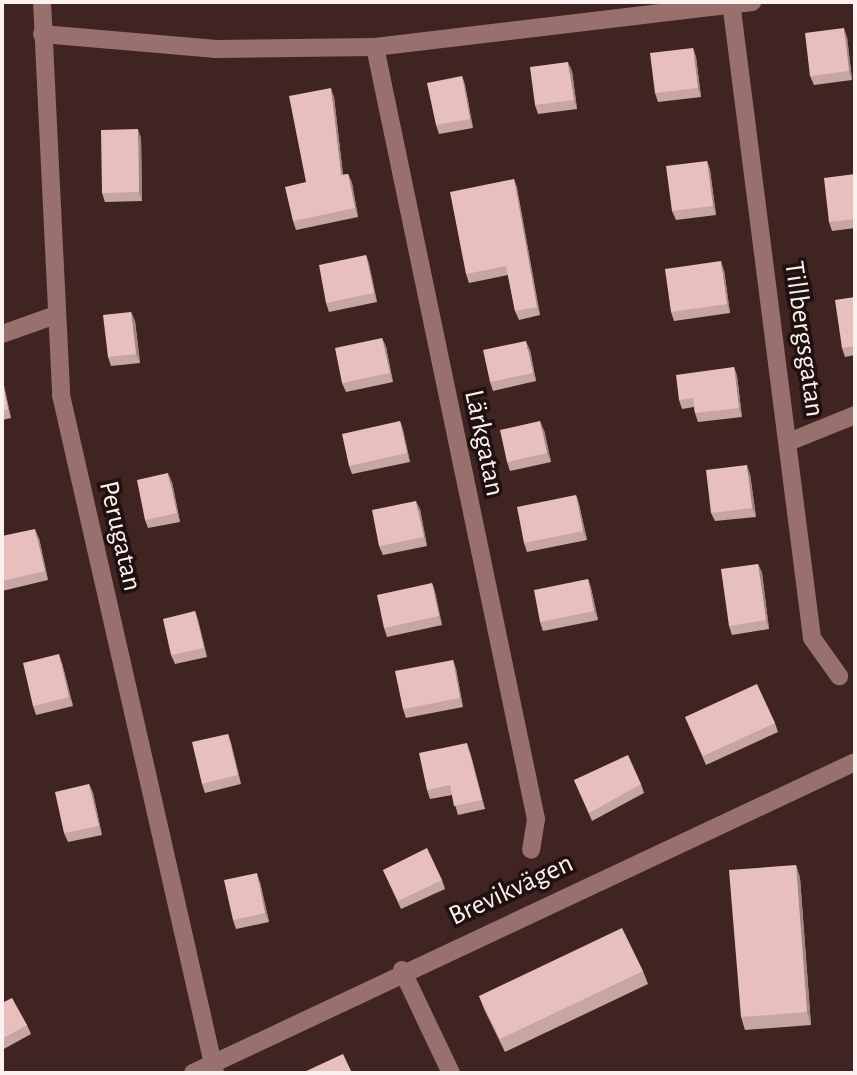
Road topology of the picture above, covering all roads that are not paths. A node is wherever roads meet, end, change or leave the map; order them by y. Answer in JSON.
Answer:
{"nodes":[{"id":1,"x":42,"y":2,"type":"edge"},
{"id":2,"x":752,"y":2,"type":"edge"},
{"id":3,"x":731,"y":4,"type":"edge"},
{"id":4,"x":42,"y":34,"type":"junction"},
{"id":5,"x":375,"y":47,"type":"junction"},
{"id":6,"x":56,"y":315,"type":"junction"},
{"id":7,"x":2,"y":334,"type":"edge"},
{"id":8,"x":855,"y":415,"type":"edge"},
{"id":9,"x":791,"y":441,"type":"junction"},
{"id":10,"x":839,"y":676,"type":"dead end"},
{"id":11,"x":855,"y":762,"type":"edge"},
{"id":12,"x":531,"y":850,"type":"dead end"},
{"id":13,"x":402,"y":970,"type":"junction"},
{"id":14,"x":214,"y":1068,"type":"edge"},
{"id":15,"x":193,"y":1073,"type":"edge"},
{"id":16,"x":451,"y":1073,"type":"edge"}],
"edges":[{"from":1,"to":4,"type":"street","name":"Perugatan"},
{"from":2,"to":3,"type":"street"},
{"from":3,"to":5,"type":"street"},
{"from":3,"to":9,"type":"street","name":"Tillbergsgatan"},
{"from":4,"to":5,"type":"street"},
{"from":4,"to":6,"type":"street","name":"Perugatan"},
{"from":5,"to":12,"type":"street","name":"Lärkgatan"},
{"from":6,"to":7,"type":"street"},
{"from":6,"to":14,"type":"street","name":"Perugatan"},
{"from":8,"to":9,"type":"street"},
{"from":9,"to":10,"type":"street","name":"Tillbergsgatan"},
{"from":11,"to":13,"type":"street","name":"Brevikvägen"},
{"from":13,"to":14,"type":"street","name":"Brevikvägen"},
{"from":13,"to":16,"type":"street"},
{"from":14,"to":15,"type":"street","name":"Brevikvägen"}]}
